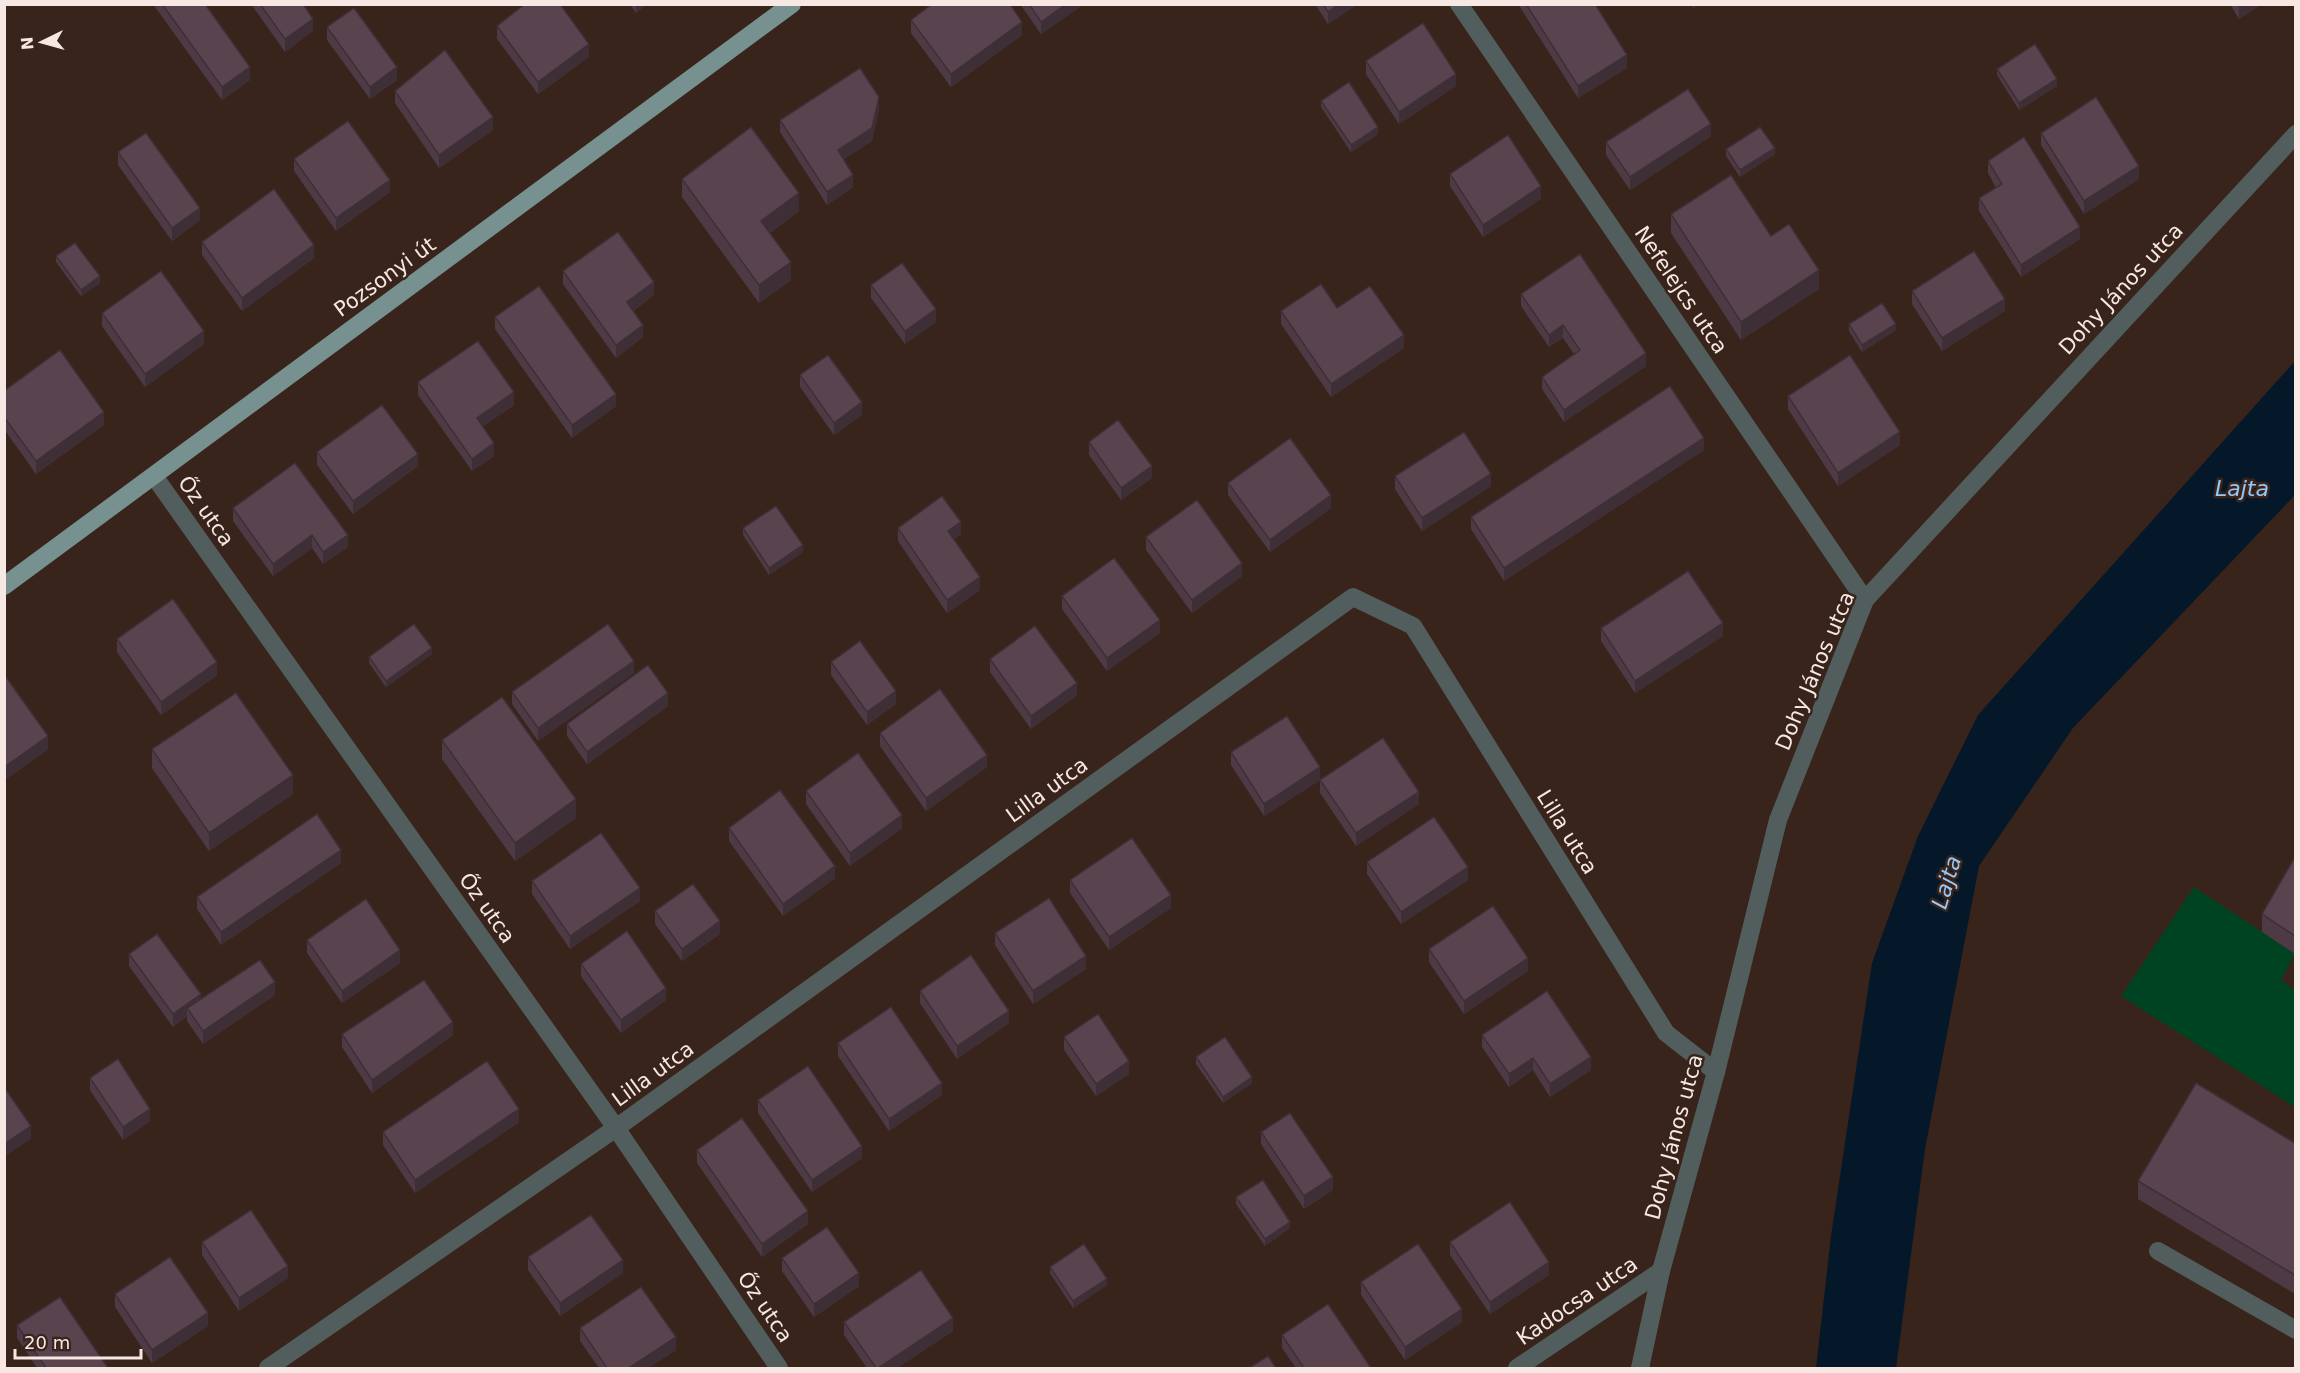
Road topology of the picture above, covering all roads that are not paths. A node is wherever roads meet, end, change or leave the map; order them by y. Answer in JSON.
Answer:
{"nodes":[{"id":1,"x":792,"y":4,"type":"edge"},
{"id":2,"x":1459,"y":4,"type":"edge"},
{"id":3,"x":2295,"y":134,"type":"edge"},
{"id":4,"x":154,"y":476,"type":"junction"},
{"id":5,"x":4,"y":586,"type":"edge"},
{"id":6,"x":1865,"y":600,"type":"junction"},
{"id":7,"x":1716,"y":1072,"type":"junction"},
{"id":8,"x":616,"y":1128,"type":"junction"},
{"id":9,"x":2158,"y":1251,"type":"dead end"},
{"id":10,"x":1661,"y":1271,"type":"junction"},
{"id":11,"x":2295,"y":1330,"type":"edge"},
{"id":12,"x":268,"y":1368,"type":"edge"},
{"id":13,"x":779,"y":1368,"type":"edge"},
{"id":14,"x":1517,"y":1368,"type":"edge"},
{"id":15,"x":1640,"y":1368,"type":"edge"}],
"edges":[{"from":1,"to":4,"type":"main road","name":"Pozsonyi út"},
{"from":2,"to":6,"type":"street","name":"Nefelejcs utca"},
{"from":3,"to":6,"type":"street","name":"Dohy János utca"},
{"from":4,"to":5,"type":"main road","name":"Pozsonyi út"},
{"from":4,"to":8,"type":"street","name":"Őz utca"},
{"from":6,"to":7,"type":"street","name":"Dohy János utca"},
{"from":7,"to":8,"type":"street","name":"Lilla utca"},
{"from":7,"to":10,"type":"street","name":"Dohy János utca"},
{"from":8,"to":12,"type":"street","name":"Lilla utca"},
{"from":8,"to":13,"type":"street","name":"Őz utca"},
{"from":9,"to":11,"type":"street"},
{"from":10,"to":14,"type":"street","name":"Kadocsa utca"},
{"from":10,"to":15,"type":"street","name":"Dohy János utca"}]}
